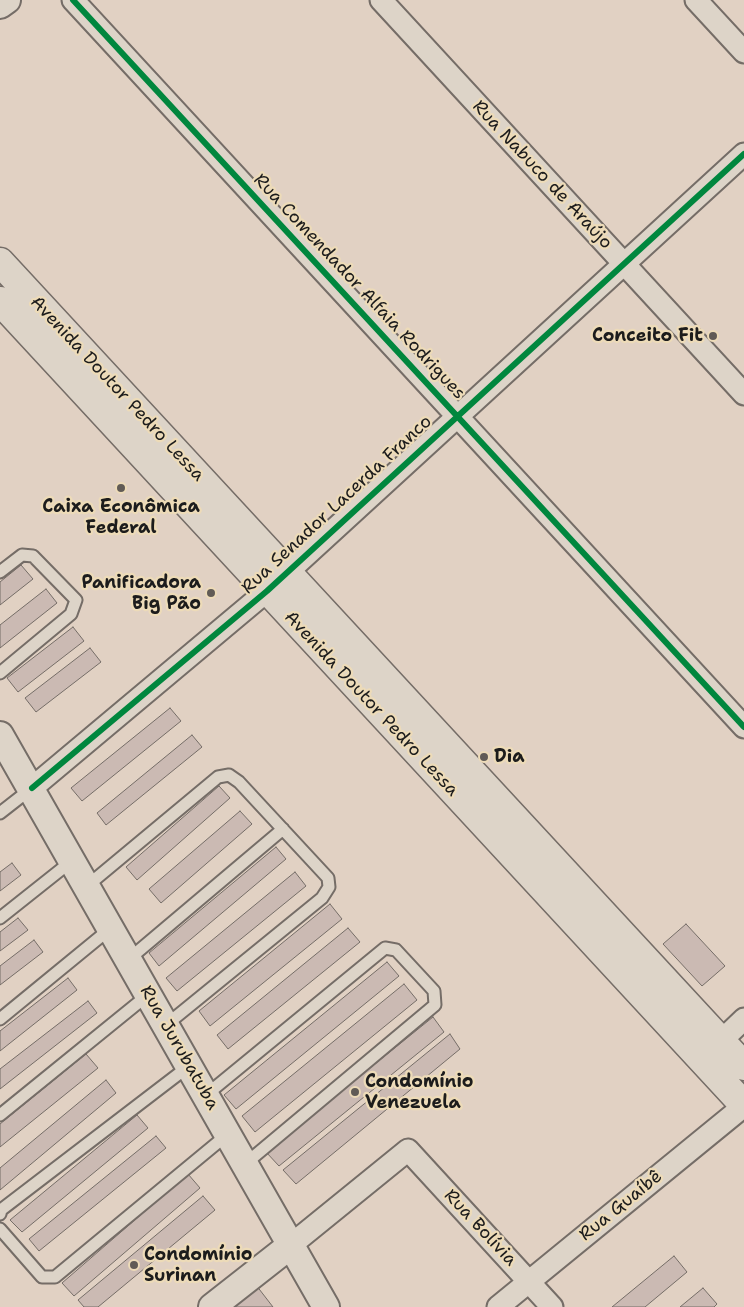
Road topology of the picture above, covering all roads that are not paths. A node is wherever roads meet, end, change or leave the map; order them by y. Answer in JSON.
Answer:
{"nodes":[{"id":1,"x":7,"y":0,"type":"edge"},
{"id":2,"x":73,"y":0,"type":"edge"},
{"id":3,"x":381,"y":0,"type":"edge"},
{"id":4,"x":696,"y":0,"type":"edge"},
{"id":5,"x":0,"y":6,"type":"edge"},
{"id":6,"x":744,"y":52,"type":"edge"},
{"id":7,"x":744,"y":154,"type":"edge"},
{"id":8,"x":0,"y":262,"type":"edge"},
{"id":9,"x":624,"y":265,"type":"junction"},
{"id":10,"x":0,"y":301,"type":"edge"},
{"id":11,"x":744,"y":394,"type":"edge"},
{"id":12,"x":456,"y":415,"type":"junction"},
{"id":13,"x":0,"y":572,"type":"edge"},
{"id":14,"x":287,"y":572,"type":"junction"},
{"id":15,"x":267,"y":591,"type":"junction"},
{"id":16,"x":0,"y":673,"type":"edge"},
{"id":17,"x":744,"y":727,"type":"edge"},
{"id":18,"x":0,"y":735,"type":"edge"},
{"id":19,"x":32,"y":788,"type":"junction"},
{"id":20,"x":0,"y":813,"type":"edge"},
{"id":21,"x":283,"y":829,"type":"junction"},
{"id":22,"x":73,"y":860,"type":"junction"},
{"id":23,"x":87,"y":886,"type":"junction"},
{"id":24,"x":0,"y":918,"type":"edge"},
{"id":25,"x":111,"y":928,"type":"junction"},
{"id":26,"x":128,"y":959,"type":"junction"},
{"id":27,"x":149,"y":994,"type":"junction"},
{"id":28,"x":0,"y":1019,"type":"edge"},
{"id":29,"x":744,"y":1019,"type":"edge"},
{"id":30,"x":166,"y":1025,"type":"junction"},
{"id":31,"x":721,"y":1041,"type":"junction"},
{"id":32,"x":189,"y":1066,"type":"junction"},
{"id":33,"x":744,"y":1066,"type":"edge"},
{"id":34,"x":206,"y":1095,"type":"junction"},
{"id":35,"x":744,"y":1106,"type":"edge"},
{"id":36,"x":0,"y":1115,"type":"edge"},
{"id":37,"x":228,"y":1134,"type":"junction"},
{"id":38,"x":245,"y":1164,"type":"junction"},
{"id":39,"x":0,"y":1214,"type":"edge"},
{"id":40,"x":0,"y":1229,"type":"edge"},
{"id":41,"x":291,"y":1245,"type":"junction"},
{"id":42,"x":530,"y":1282,"type":"junction"},
{"id":43,"x":212,"y":1307,"type":"edge"},
{"id":44,"x":326,"y":1307,"type":"edge"},
{"id":45,"x":498,"y":1307,"type":"edge"},
{"id":46,"x":552,"y":1307,"type":"edge"}],
"edges":[{"from":1,"to":5,"type":"street"},
{"from":2,"to":12,"type":"street","name":"Rua Comendador Alfaia Rodrigues"},
{"from":3,"to":9,"type":"street","name":"Rua Nabuco de Araújo"},
{"from":4,"to":6,"type":"street"},
{"from":7,"to":9,"type":"street","name":"Rua Senador Lacerda Franco"},
{"from":8,"to":14,"type":"main road","name":"Avenida Doutor Pedro Lessa"},
{"from":9,"to":11,"type":"street","name":"Rua Nabuco de Araújo"},
{"from":9,"to":12,"type":"street","name":"Rua Senador Lacerda Franco"},
{"from":10,"to":15,"type":"main road","name":"Avenida Doutor Pedro Lessa"},
{"from":12,"to":14,"type":"street","name":"Rua Senador Lacerda Franco"},
{"from":12,"to":17,"type":"street","name":"Rua Comendador Alfaia Rodrigues"},
{"from":13,"to":16,"type":"lane"},
{"from":14,"to":15,"type":"street","name":"Rua Senador Lacerda Franco"},
{"from":14,"to":31,"type":"main road","name":"Avenida Doutor Pedro Lessa"},
{"from":15,"to":19,"type":"street","name":"Rua Senador Lacerda Franco"},
{"from":15,"to":35,"type":"main road","name":"Avenida Doutor Pedro Lessa"},
{"from":18,"to":19,"type":"street","name":"Rua Jurubatuba"},
{"from":19,"to":20,"type":"lane"},
{"from":19,"to":22,"type":"street","name":"Rua Jurubatuba"},
{"from":21,"to":23,"type":"lane"},
{"from":21,"to":26,"type":"lane"},
{"from":21,"to":30,"type":"lane"},
{"from":22,"to":23,"type":"street","name":"Rua Jurubatuba"},
{"from":22,"to":24,"type":"lane"},
{"from":23,"to":25,"type":"street","name":"Rua Jurubatuba"},
{"from":25,"to":26,"type":"street","name":"Rua Jurubatuba"},
{"from":25,"to":28,"type":"lane"},
{"from":26,"to":27,"type":"street","name":"Rua Jurubatuba"},
{"from":27,"to":30,"type":"street","name":"Rua Jurubatuba"},
{"from":27,"to":36,"type":"lane"},
{"from":29,"to":31,"type":"street"},
{"from":30,"to":32,"type":"street","name":"Rua Jurubatuba"},
{"from":31,"to":33,"type":"main road","name":"Avenida Doutor Pedro Lessa"},
{"from":32,"to":34,"type":"street","name":"Rua Jurubatuba"},
{"from":32,"to":39,"type":"lane"},
{"from":34,"to":37,"type":"street","name":"Rua Jurubatuba"},
{"from":34,"to":38,"type":"lane"},
{"from":35,"to":42,"type":"street","name":"Rua Guaíbê"},
{"from":37,"to":38,"type":"street","name":"Rua Jurubatuba"},
{"from":37,"to":40,"type":"lane"},
{"from":38,"to":41,"type":"street","name":"Rua Jurubatuba"},
{"from":41,"to":42,"type":"street","name":"Rua Bolívia"},
{"from":41,"to":43,"type":"street"},
{"from":41,"to":44,"type":"street","name":"Rua Jurubatuba"},
{"from":42,"to":45,"type":"street","name":"Rua Guaíbê"},
{"from":42,"to":46,"type":"street","name":"Rua Bolívia"}]}
